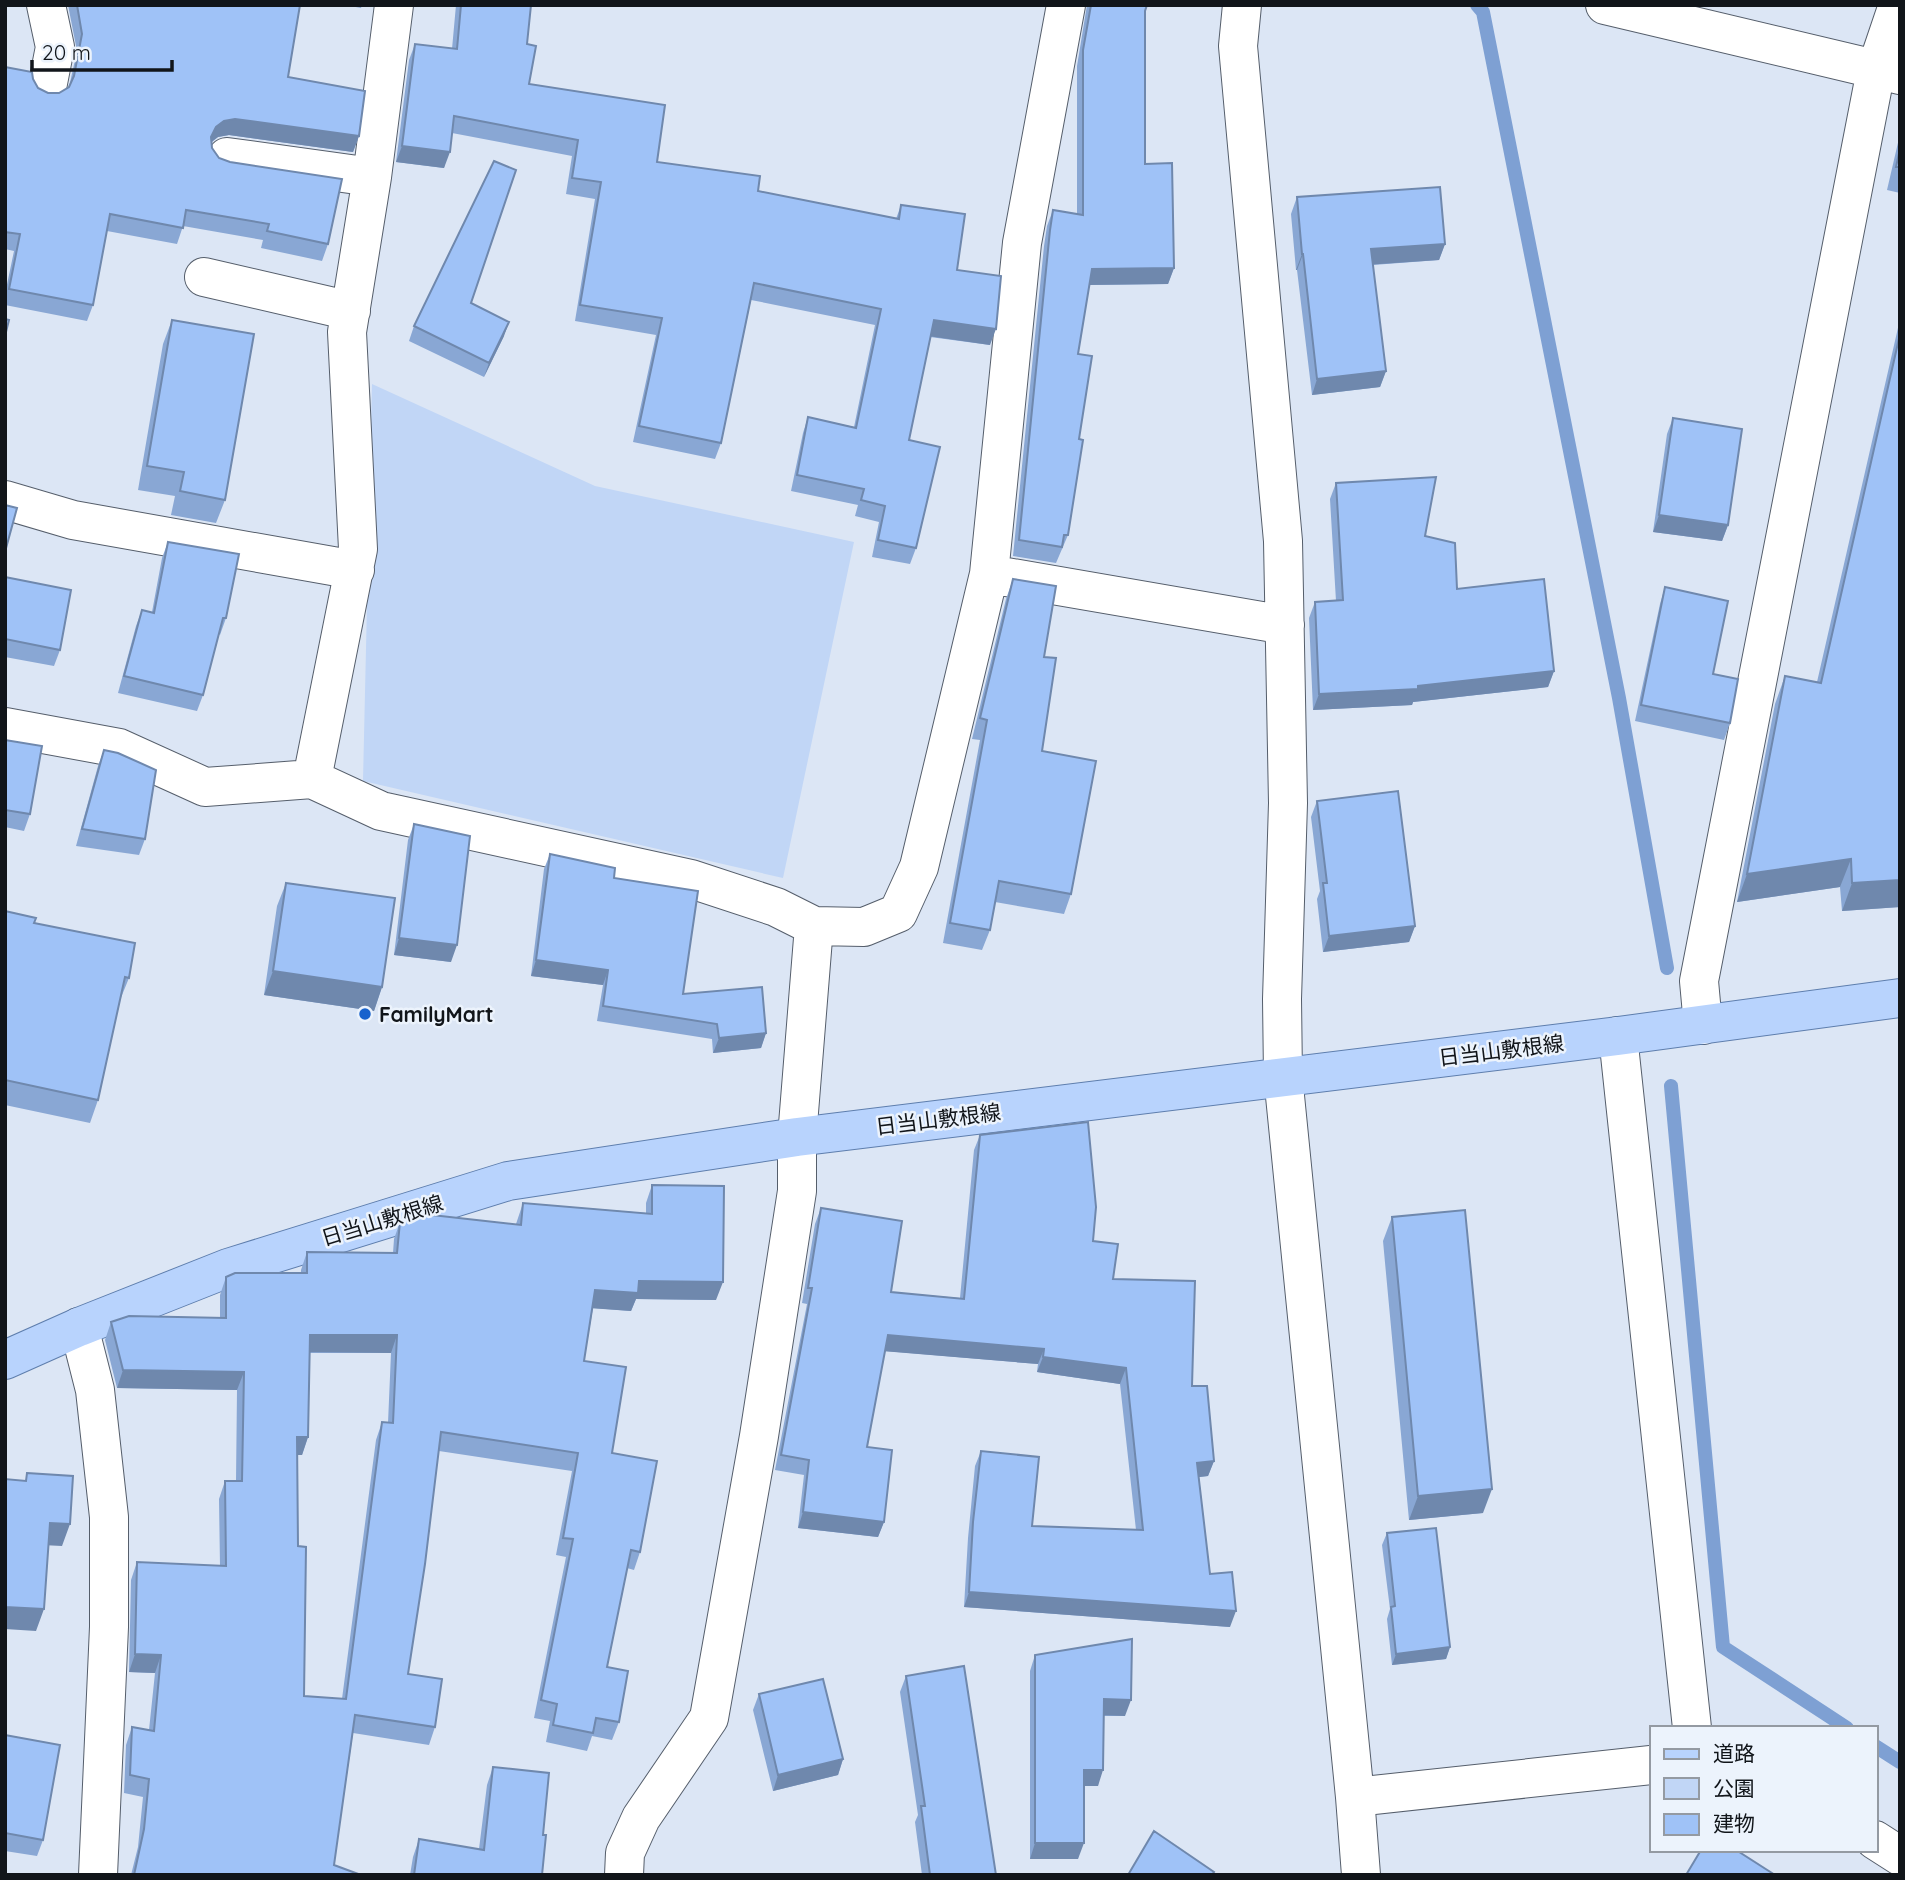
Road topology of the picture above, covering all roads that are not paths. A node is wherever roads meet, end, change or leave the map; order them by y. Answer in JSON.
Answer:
{"nodes":[{"id":1,"x":46,"y":5,"type":"edge"},
{"id":2,"x":394,"y":5,"type":"edge"},
{"id":3,"x":1066,"y":5,"type":"edge"},
{"id":4,"x":1242,"y":5,"type":"edge"},
{"id":5,"x":1605,"y":5,"type":"edge"},
{"id":6,"x":1898,"y":5,"type":"edge"},
{"id":7,"x":1888,"y":73,"type":"edge"},
{"id":8,"x":47,"y":88,"type":"dead end"},
{"id":9,"x":227,"y":157,"type":"dead end"},
{"id":10,"x":372,"y":177,"type":"junction"},
{"id":11,"x":204,"y":277,"type":"dead end"},
{"id":12,"x":351,"y":311,"type":"junction"},
{"id":13,"x":5,"y":500,"type":"edge"},
{"id":14,"x":355,"y":570,"type":"junction"},
{"id":15,"x":989,"y":575,"type":"junction"},
{"id":16,"x":1285,"y":625,"type":"junction"},
{"id":17,"x":5,"y":727,"type":"edge"},
{"id":18,"x":312,"y":779,"type":"junction"},
{"id":19,"x":814,"y":926,"type":"junction"},
{"id":20,"x":1900,"y":998,"type":"edge"},
{"id":21,"x":1703,"y":1025,"type":"junction"},
{"id":22,"x":1618,"y":1036,"type":"junction"},
{"id":23,"x":1283,"y":1076,"type":"junction"},
{"id":24,"x":797,"y":1137,"type":"junction"},
{"id":25,"x":79,"y":1327,"type":"junction"},
{"id":26,"x":5,"y":1360,"type":"edge"},
{"id":27,"x":1692,"y":1726,"type":"edge"},
{"id":28,"x":1650,"y":1765,"type":"edge"},
{"id":29,"x":1355,"y":1797,"type":"junction"},
{"id":30,"x":1877,"y":1841,"type":"edge"},
{"id":31,"x":1900,"y":1856,"type":"edge"},
{"id":32,"x":98,"y":1875,"type":"edge"},
{"id":33,"x":624,"y":1875,"type":"edge"},
{"id":34,"x":1360,"y":1875,"type":"edge"}],
"edges":[{"from":1,"to":8,"type":"street"},
{"from":2,"to":10,"type":"street"},
{"from":3,"to":15,"type":"street"},
{"from":4,"to":16,"type":"street"},
{"from":5,"to":7,"type":"street"},
{"from":6,"to":7,"type":"street"},
{"from":7,"to":21,"type":"street"},
{"from":9,"to":10,"type":"street"},
{"from":10,"to":12,"type":"street"},
{"from":11,"to":12,"type":"street"},
{"from":12,"to":14,"type":"street"},
{"from":13,"to":14,"type":"street"},
{"from":14,"to":18,"type":"street"},
{"from":15,"to":16,"type":"street"},
{"from":15,"to":19,"type":"street"},
{"from":16,"to":23,"type":"street"},
{"from":17,"to":18,"type":"street"},
{"from":18,"to":19,"type":"street"},
{"from":19,"to":24,"type":"street"},
{"from":20,"to":21,"type":"main road","name":"日当山敷根線"},
{"from":21,"to":22,"type":"main road","name":"日当山敷根線"},
{"from":22,"to":23,"type":"main road","name":"日当山敷根線"},
{"from":22,"to":27,"type":"street"},
{"from":23,"to":24,"type":"main road","name":"日当山敷根線"},
{"from":23,"to":29,"type":"street"},
{"from":24,"to":25,"type":"main road","name":"日当山敷根線"},
{"from":24,"to":33,"type":"street"},
{"from":25,"to":26,"type":"main road","name":"日当山敷根線"},
{"from":25,"to":32,"type":"street"},
{"from":28,"to":29,"type":"street"},
{"from":29,"to":34,"type":"street"},
{"from":30,"to":31,"type":"street"}]}
